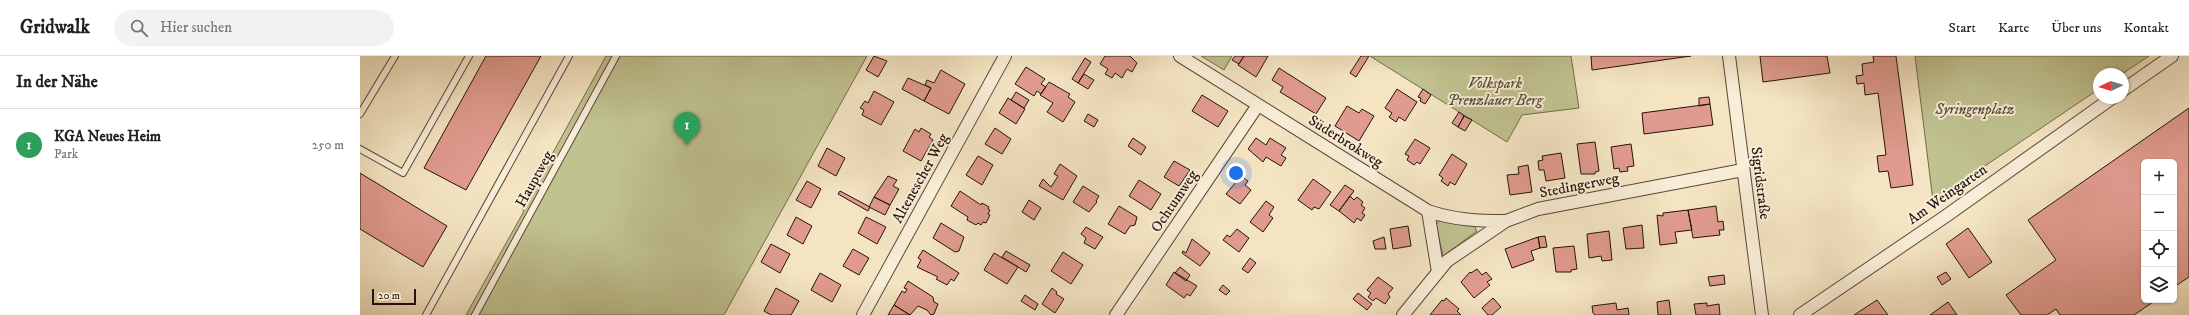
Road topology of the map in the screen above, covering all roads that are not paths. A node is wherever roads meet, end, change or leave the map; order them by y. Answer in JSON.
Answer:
{"nodes":[{"id":1,"x":395,"y":56,"type":"edge"},
{"id":2,"x":469,"y":56,"type":"edge"},
{"id":3,"x":569,"y":56,"type":"edge"},
{"id":4,"x":616,"y":56,"type":"edge"},
{"id":5,"x":1005,"y":56,"type":"edge"},
{"id":6,"x":1180,"y":56,"type":"edge"},
{"id":7,"x":1728,"y":56,"type":"edge"},
{"id":8,"x":2172,"y":56,"type":"edge"},
{"id":9,"x":2129,"y":86,"type":"edge"},
{"id":10,"x":2104,"y":104,"type":"edge"},
{"id":11,"x":1258,"y":105,"type":"junction"},
{"id":12,"x":360,"y":114,"type":"edge"},
{"id":13,"x":360,"y":149,"type":"edge"},
{"id":14,"x":1743,"y":170,"type":"junction"},
{"id":15,"x":1428,"y":211,"type":"junction"},
{"id":16,"x":1506,"y":221,"type":"junction"},
{"id":17,"x":1438,"y":272,"type":"junction"},
{"id":18,"x":426,"y":315,"type":"edge"},
{"id":19,"x":475,"y":315,"type":"edge"},
{"id":20,"x":863,"y":315,"type":"edge"},
{"id":21,"x":1116,"y":315,"type":"edge"},
{"id":22,"x":1403,"y":315,"type":"edge"},
{"id":23,"x":1762,"y":315,"type":"edge"},
{"id":24,"x":1800,"y":315,"type":"edge"}],
"edges":[{"from":1,"to":12,"type":"lane"},
{"from":2,"to":13,"type":"lane"},
{"from":3,"to":18,"type":"lane"},
{"from":4,"to":19,"type":"lane","name":"Hauptweg"},
{"from":5,"to":20,"type":"street","name":"Altenescher Weg"},
{"from":6,"to":11,"type":"street","name":"Süderbrokweg"},
{"from":7,"to":14,"type":"street","name":"Sigridstraße"},
{"from":8,"to":9,"type":"street"},
{"from":10,"to":24,"type":"street","name":"Am Weingarten"},
{"from":11,"to":15,"type":"street","name":"Süderbrokweg"},
{"from":11,"to":21,"type":"street","name":"Ochtumweg"},
{"from":14,"to":16,"type":"street","name":"Stedingerweg"},
{"from":14,"to":23,"type":"street","name":"Sigridstraße"},
{"from":15,"to":16,"type":"street","name":"Süderbrokweg"},
{"from":15,"to":17,"type":"street"},
{"from":16,"to":17,"type":"street","name":"Stedingerweg"},
{"from":17,"to":22,"type":"street","name":"Stedingerweg"}]}
